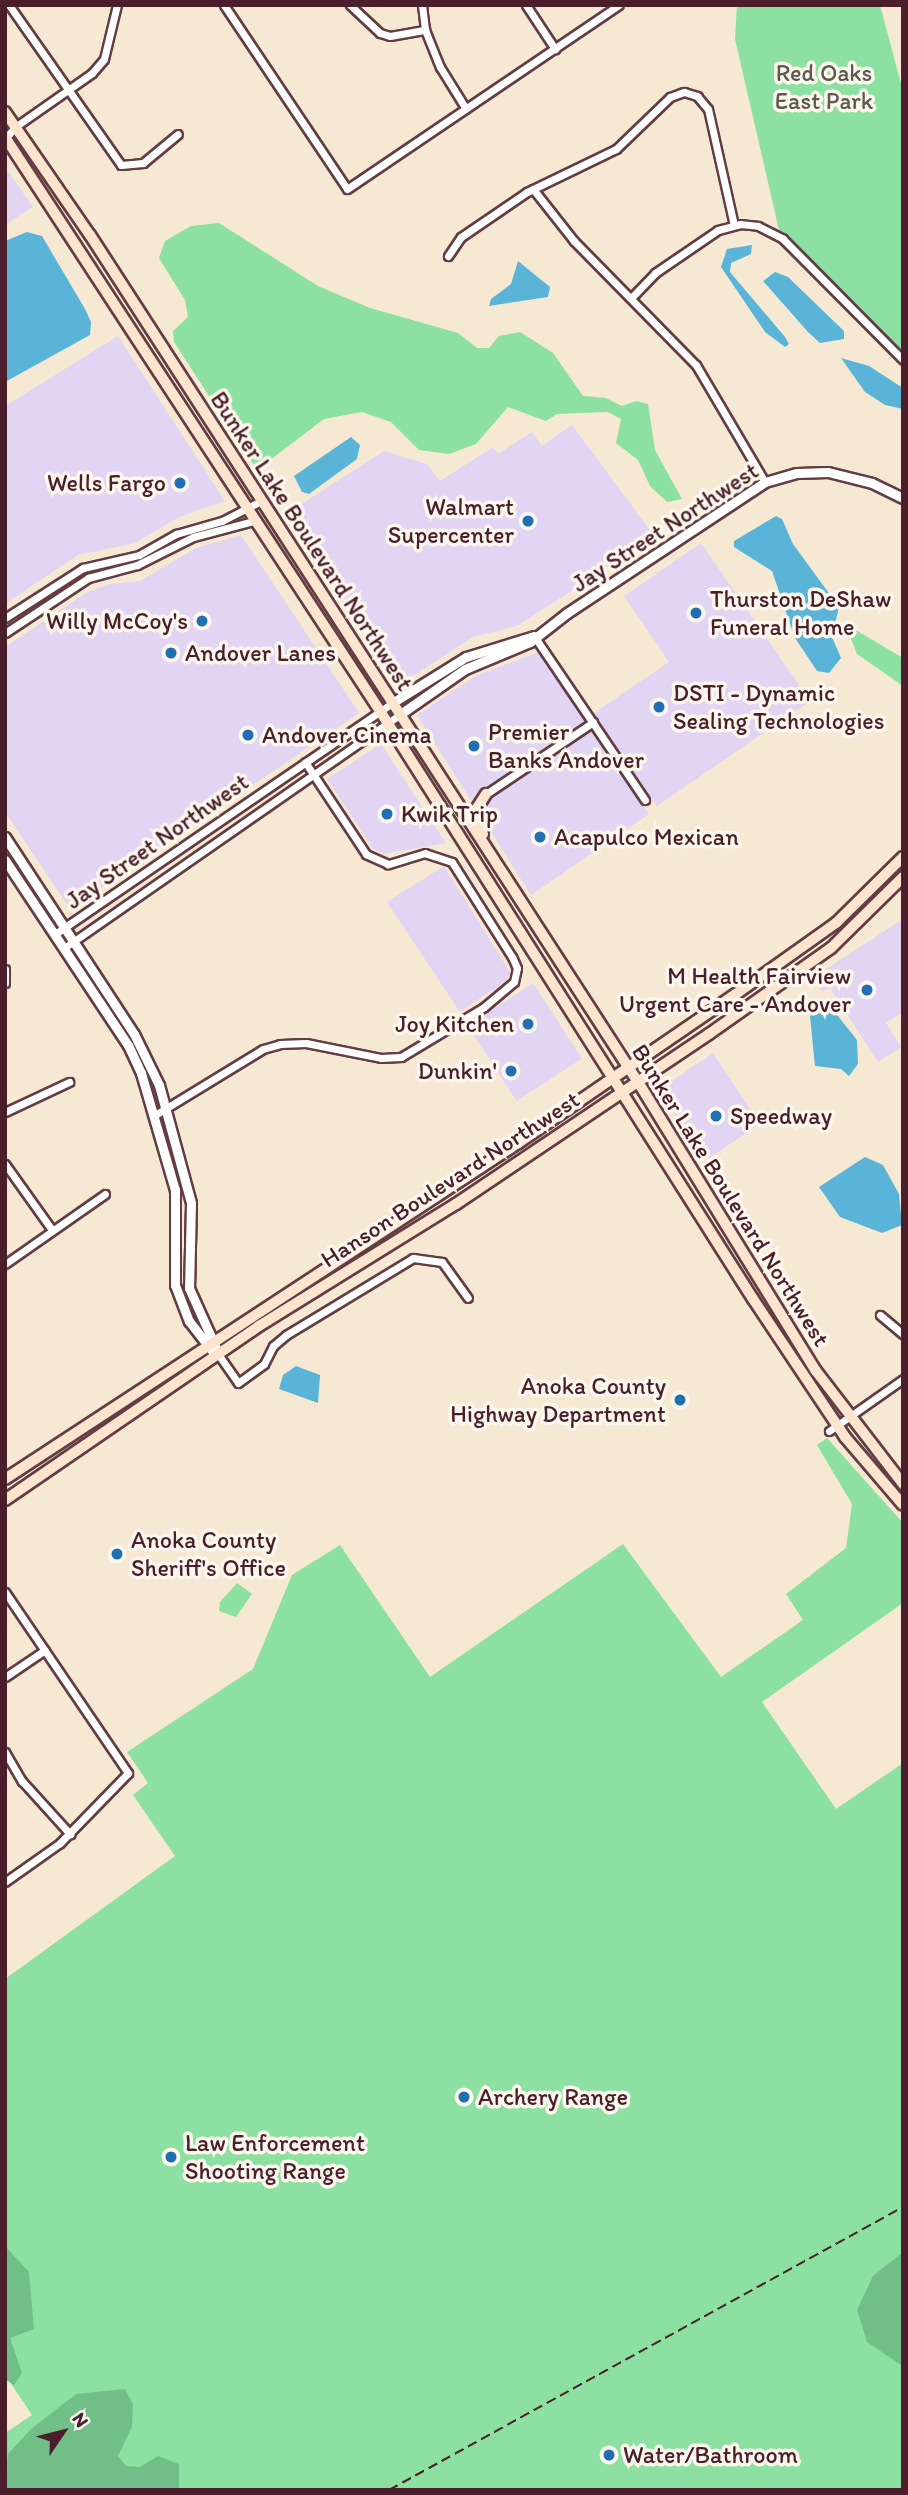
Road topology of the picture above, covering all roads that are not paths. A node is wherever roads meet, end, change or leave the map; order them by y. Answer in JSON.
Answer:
{"nodes":[{"id":1,"x":9,"y":5,"type":"edge"},
{"id":2,"x":117,"y":5,"type":"edge"},
{"id":3,"x":224,"y":5,"type":"edge"},
{"id":4,"x":350,"y":5,"type":"edge"},
{"id":5,"x":422,"y":5,"type":"edge"},
{"id":6,"x":526,"y":5,"type":"edge"},
{"id":7,"x":619,"y":5,"type":"edge"},
{"id":8,"x":425,"y":30,"type":"junction"},
{"id":9,"x":555,"y":49,"type":"junction"},
{"id":10,"x":69,"y":90,"type":"junction"},
{"id":11,"x":466,"y":109,"type":"junction"},
{"id":12,"x":5,"y":112,"type":"edge"},
{"id":13,"x":7,"y":134,"type":"edge"},
{"id":14,"x":178,"y":134,"type":"dead end"},
{"id":15,"x":533,"y":189,"type":"junction"},
{"id":16,"x":734,"y":225,"type":"junction"},
{"id":17,"x":448,"y":256,"type":"dead end"},
{"id":18,"x":633,"y":296,"type":"junction"},
{"id":19,"x":903,"y":360,"type":"edge"},
{"id":20,"x":765,"y":482,"type":"junction"},
{"id":21,"x":903,"y":498,"type":"edge"},
{"id":22,"x":261,"y":501,"type":"junction"},
{"id":23,"x":248,"y":506,"type":"junction"},
{"id":24,"x":257,"y":520,"type":"junction"},
{"id":25,"x":5,"y":618,"type":"edge"},
{"id":26,"x":5,"y":632,"type":"edge"},
{"id":27,"x":534,"y":636,"type":"junction"},
{"id":28,"x":391,"y":703,"type":"junction"},
{"id":29,"x":380,"y":710,"type":"junction"},
{"id":30,"x":399,"y":715,"type":"junction"},
{"id":31,"x":593,"y":722,"type":"junction"},
{"id":32,"x":388,"y":723,"type":"junction"},
{"id":33,"x":305,"y":762,"type":"junction"},
{"id":34,"x":314,"y":775,"type":"junction"},
{"id":35,"x":486,"y":794,"type":"joint"},
{"id":36,"x":645,"y":800,"type":"dead end"},
{"id":37,"x":5,"y":837,"type":"edge"},
{"id":38,"x":903,"y":857,"type":"edge"},
{"id":39,"x":5,"y":860,"type":"edge"},
{"id":40,"x":503,"y":875,"type":"junction"},
{"id":41,"x":903,"y":877,"type":"edge"},
{"id":42,"x":65,"y":927,"type":"junction"},
{"id":43,"x":55,"y":934,"type":"junction"},
{"id":44,"x":74,"y":940,"type":"junction"},
{"id":45,"x":64,"y":948,"type":"junction"},
{"id":46,"x":5,"y":969,"type":"edge"},
{"id":47,"x":5,"y":983,"type":"edge"},
{"id":48,"x":628,"y":1068,"type":"junction"},
{"id":49,"x":612,"y":1076,"type":"junction"},
{"id":50,"x":69,"y":1082,"type":"dead end"},
{"id":51,"x":638,"y":1082,"type":"junction"},
{"id":52,"x":622,"y":1092,"type":"junction"},
{"id":53,"x":166,"y":1109,"type":"junction"},
{"id":54,"x":5,"y":1112,"type":"edge"},
{"id":55,"x":155,"y":1115,"type":"junction"},
{"id":56,"x":5,"y":1164,"type":"edge"},
{"id":57,"x":104,"y":1194,"type":"dead end"},
{"id":58,"x":52,"y":1230,"type":"junction"},
{"id":59,"x":5,"y":1264,"type":"edge"},
{"id":60,"x":468,"y":1298,"type":"dead end"},
{"id":61,"x":880,"y":1315,"type":"dead end"},
{"id":62,"x":903,"y":1334,"type":"edge"},
{"id":63,"x":214,"y":1339,"type":"junction"},
{"id":64,"x":204,"y":1345,"type":"junction"},
{"id":65,"x":218,"y":1354,"type":"junction"},
{"id":66,"x":903,"y":1379,"type":"edge"},
{"id":67,"x":848,"y":1418,"type":"junction"},
{"id":68,"x":833,"y":1428,"type":"junction"},
{"id":69,"x":5,"y":1479,"type":"edge"},
{"id":70,"x":903,"y":1484,"type":"edge"},
{"id":71,"x":5,"y":1500,"type":"edge"},
{"id":72,"x":903,"y":1505,"type":"edge"},
{"id":73,"x":5,"y":1592,"type":"edge"},
{"id":74,"x":45,"y":1650,"type":"junction"},
{"id":75,"x":5,"y":1677,"type":"edge"},
{"id":76,"x":5,"y":1752,"type":"edge"},
{"id":77,"x":70,"y":1834,"type":"junction"},
{"id":78,"x":5,"y":1881,"type":"edge"}],
"edges":[{"from":1,"to":10,"type":"street"},
{"from":2,"to":10,"type":"street"},
{"from":3,"to":11,"type":"street"},
{"from":4,"to":8,"type":"street"},
{"from":5,"to":8,"type":"street"},
{"from":6,"to":9,"type":"street"},
{"from":7,"to":9,"type":"street"},
{"from":8,"to":11,"type":"street"},
{"from":9,"to":11,"type":"street"},
{"from":10,"to":13,"type":"street"},
{"from":10,"to":14,"type":"street"},
{"from":12,"to":13,"type":"main road","name":"Bunker Lake Boulevard Northwest"},
{"from":13,"to":22,"type":"main road","name":"Bunker Lake Boulevard Northwest"},
{"from":13,"to":23,"type":"main road","name":"Bunker Lake Boulevard Northwest"},
{"from":15,"to":16,"type":"street"},
{"from":15,"to":17,"type":"street"},
{"from":15,"to":18,"type":"street"},
{"from":16,"to":18,"type":"street"},
{"from":16,"to":19,"type":"street"},
{"from":18,"to":20,"type":"street"},
{"from":20,"to":21,"type":"street","name":"Jay Street Northwest"},
{"from":20,"to":27,"type":"street","name":"Jay Street Northwest"},
{"from":22,"to":23,"type":"street"},
{"from":22,"to":28,"type":"main road","name":"Bunker Lake Boulevard Northwest"},
{"from":23,"to":24,"type":"main road","name":"Bunker Lake Boulevard Northwest"},
{"from":23,"to":25,"type":"street"},
{"from":24,"to":26,"type":"street"},
{"from":24,"to":29,"type":"main road","name":"Bunker Lake Boulevard Northwest"},
{"from":27,"to":28,"type":"street","name":"Jay Street Northwest"},
{"from":27,"to":30,"type":"street","name":"Jay Street Northwest"},
{"from":27,"to":31,"type":"street"},
{"from":28,"to":29,"type":"street","name":"Jay Street Northwest"},
{"from":28,"to":30,"type":"main road","name":"Bunker Lake Boulevard Northwest"},
{"from":29,"to":32,"type":"main road","name":"Bunker Lake Boulevard Northwest"},
{"from":29,"to":33,"type":"street","name":"Jay Street Northwest"},
{"from":30,"to":32,"type":"street","name":"Jay Street Northwest"},
{"from":30,"to":40,"type":"main road","name":"Bunker Lake Boulevard Northwest"},
{"from":31,"to":35,"type":"street"},
{"from":31,"to":36,"type":"street"},
{"from":32,"to":34,"type":"street","name":"Jay Street Northwest"},
{"from":32,"to":49,"type":"main road","name":"Bunker Lake Boulevard Northwest"},
{"from":33,"to":34,"type":"street"},
{"from":33,"to":42,"type":"street","name":"Jay Street Northwest"},
{"from":34,"to":44,"type":"street","name":"Jay Street Northwest"},
{"from":34,"to":53,"type":"street"},
{"from":35,"to":40,"type":"main road"},
{"from":37,"to":42,"type":"street"},
{"from":38,"to":48,"type":"main road","name":"Hanson Boulevard Northwest"},
{"from":39,"to":43,"type":"street"},
{"from":40,"to":48,"type":"main road","name":"Bunker Lake Boulevard Northwest"},
{"from":41,"to":51,"type":"main road","name":"Hanson Boulevard Northwest"},
{"from":42,"to":43,"type":"street","name":"Jay Street Northwest"},
{"from":42,"to":44,"type":"street"},
{"from":43,"to":45,"type":"street"},
{"from":44,"to":45,"type":"street","name":"Jay Street Northwest"},
{"from":44,"to":53,"type":"street"},
{"from":45,"to":55,"type":"street"},
{"from":46,"to":47,"type":"street"},
{"from":48,"to":49,"type":"main road","name":"Hanson Boulevard Northwest"},
{"from":48,"to":51,"type":"main road","name":"Bunker Lake Boulevard Northwest"},
{"from":49,"to":52,"type":"main road","name":"Bunker Lake Boulevard Northwest"},
{"from":49,"to":63,"type":"main road","name":"Hanson Boulevard Northwest"},
{"from":50,"to":54,"type":"street"},
{"from":51,"to":52,"type":"main road","name":"Hanson Boulevard Northwest"},
{"from":51,"to":67,"type":"main road","name":"Bunker Lake Boulevard Northwest"},
{"from":52,"to":65,"type":"main road","name":"Hanson Boulevard Northwest"},
{"from":52,"to":68,"type":"main road","name":"Bunker Lake Boulevard Northwest"},
{"from":53,"to":55,"type":"street"},
{"from":53,"to":63,"type":"street"},
{"from":55,"to":64,"type":"street"},
{"from":56,"to":58,"type":"street"},
{"from":57,"to":58,"type":"street"},
{"from":58,"to":59,"type":"street"},
{"from":60,"to":65,"type":"street"},
{"from":61,"to":62,"type":"street"},
{"from":63,"to":64,"type":"main road","name":"Hanson Boulevard Northwest"},
{"from":63,"to":65,"type":"street"},
{"from":64,"to":65,"type":"street"},
{"from":64,"to":69,"type":"main road","name":"Hanson Boulevard Northwest"},
{"from":65,"to":71,"type":"main road","name":"Hanson Boulevard Northwest"},
{"from":66,"to":67,"type":"street"},
{"from":67,"to":68,"type":"street"},
{"from":67,"to":70,"type":"main road","name":"Bunker Lake Boulevard Northwest"},
{"from":68,"to":72,"type":"main road","name":"Bunker Lake Boulevard Northwest"},
{"from":73,"to":74,"type":"street"},
{"from":74,"to":75,"type":"street"},
{"from":74,"to":77,"type":"street"},
{"from":76,"to":77,"type":"street"},
{"from":77,"to":78,"type":"street"}]}
